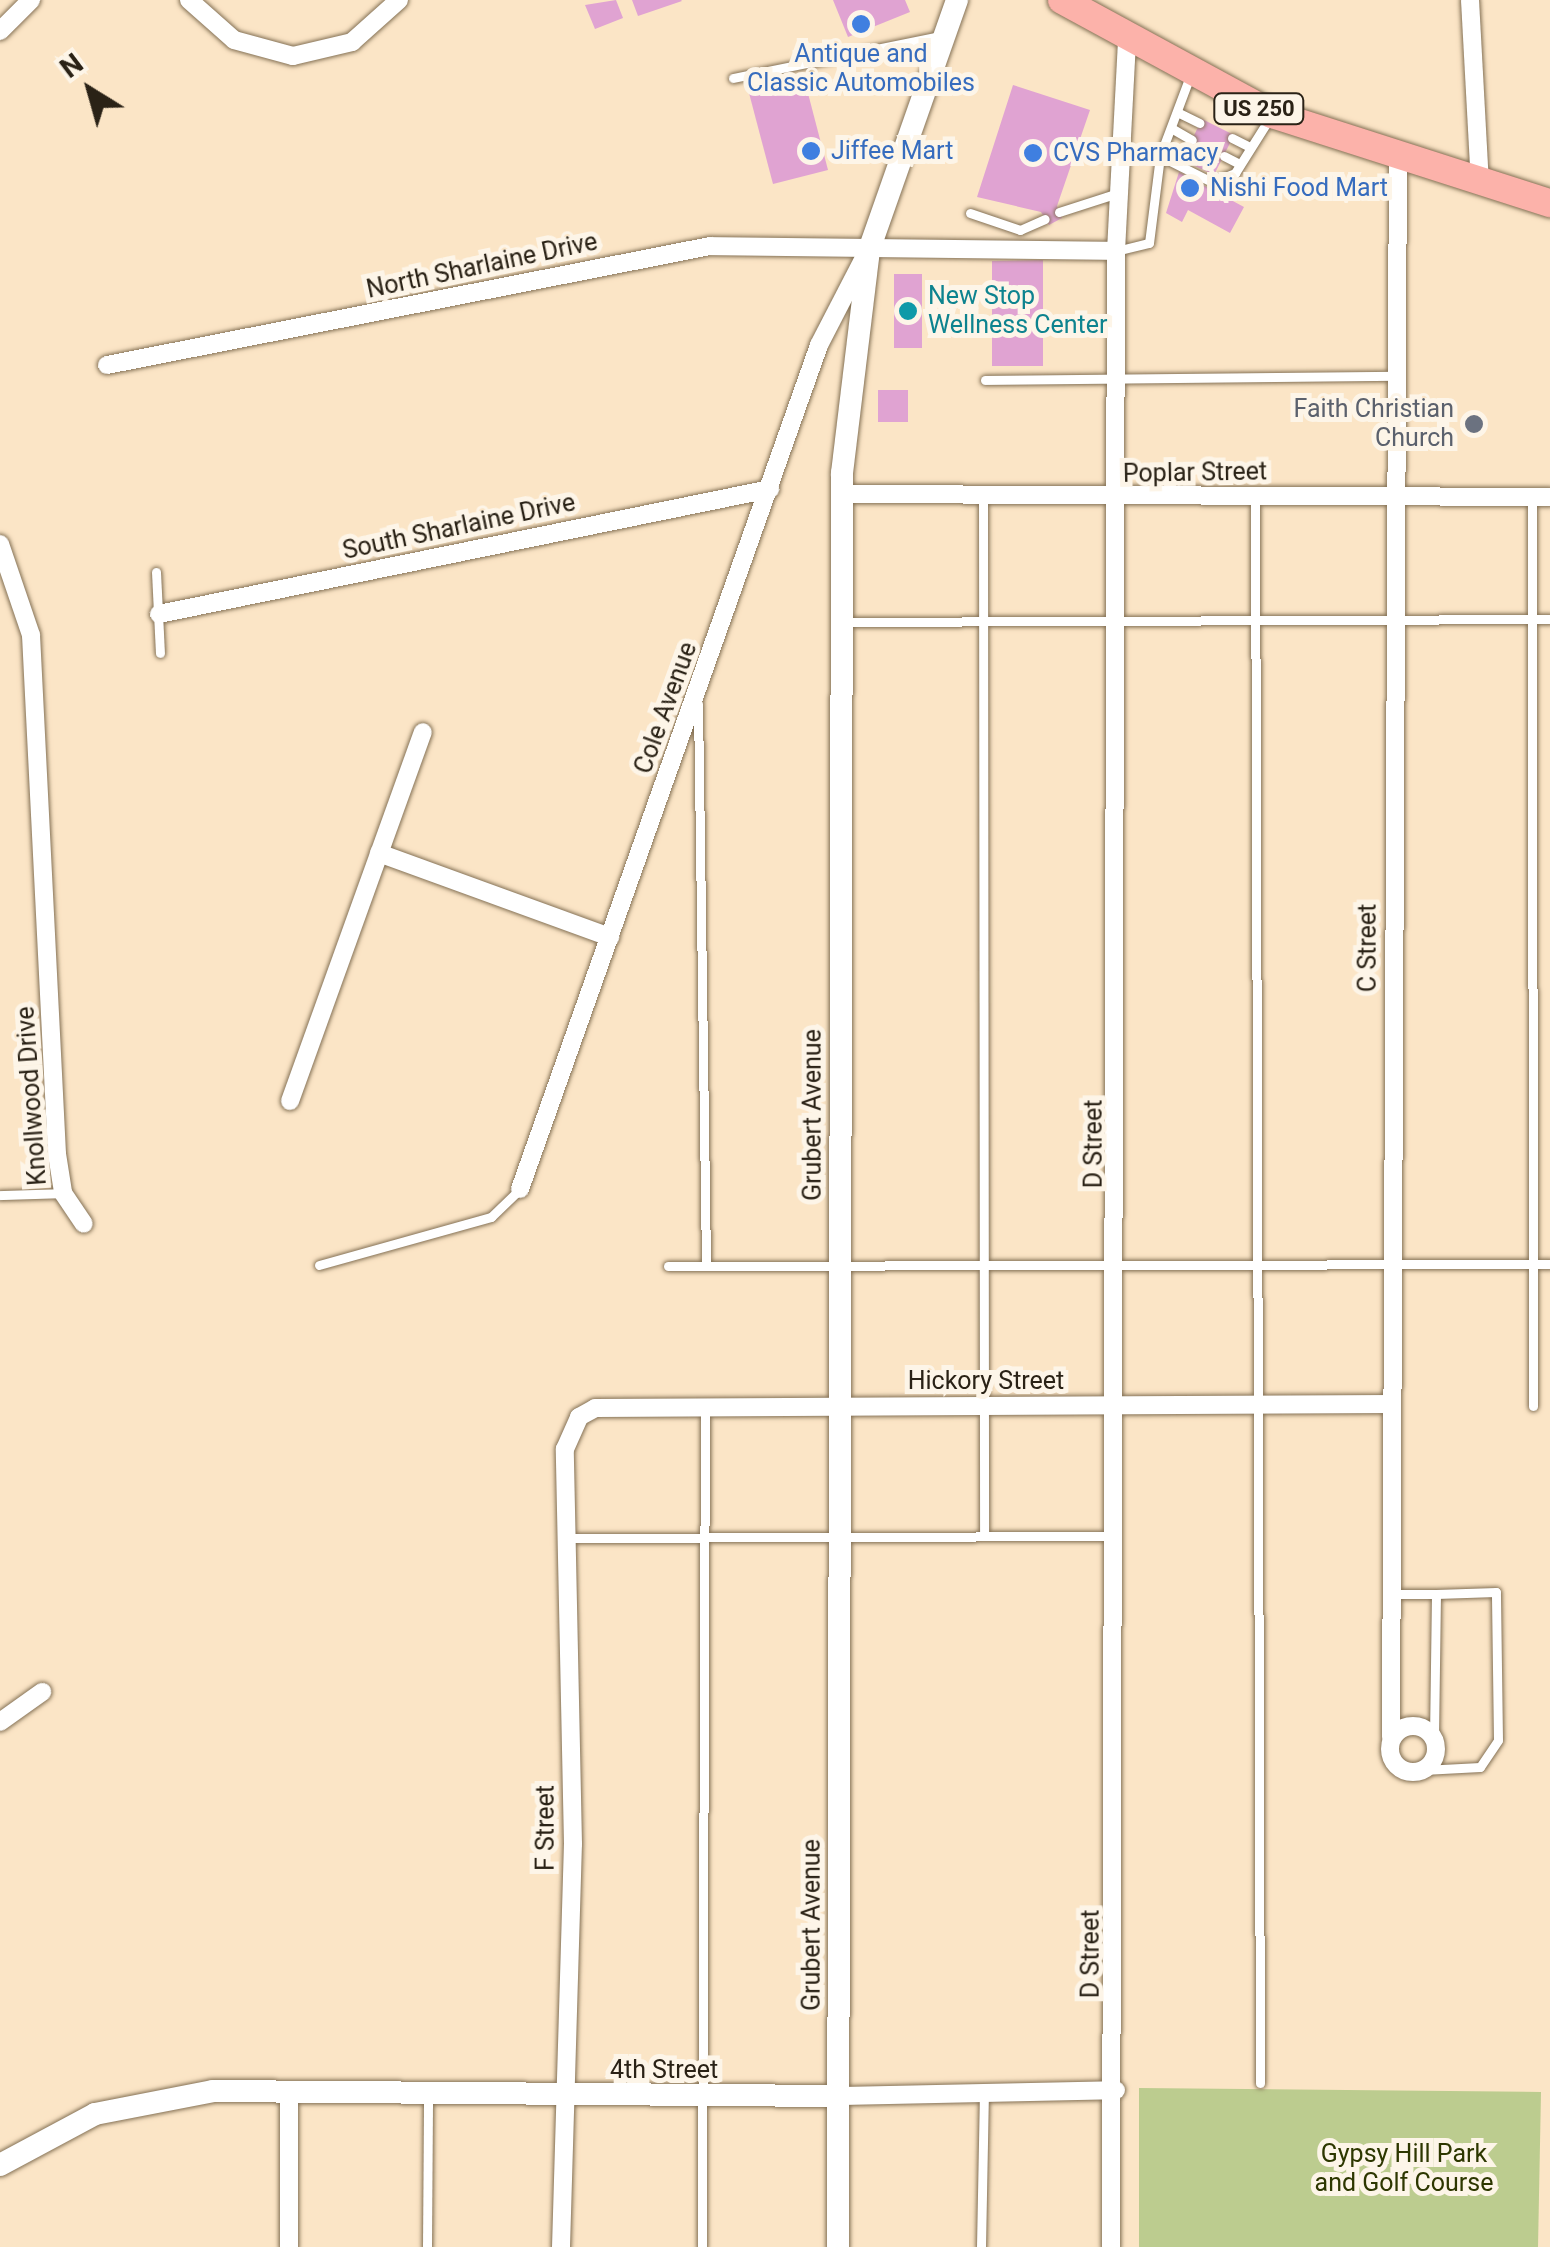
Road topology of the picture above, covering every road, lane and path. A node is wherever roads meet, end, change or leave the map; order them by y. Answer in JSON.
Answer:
{"nodes":[{"id":1,"x":31,"y":0,"type":"edge"},
{"id":2,"x":189,"y":0,"type":"edge"},
{"id":3,"x":1062,"y":0,"type":"edge"},
{"id":4,"x":1470,"y":0,"type":"edge"},
{"id":5,"x":953,"y":3,"type":"edge"},
{"id":6,"x":393,"y":8,"type":"edge"},
{"id":7,"x":0,"y":30,"type":"edge"},
{"id":8,"x":940,"y":36,"type":"junction"},
{"id":9,"x":1127,"y":42,"type":"junction"},
{"id":10,"x":1190,"y":76,"type":"junction"},
{"id":11,"x":733,"y":78,"type":"dead end"},
{"id":12,"x":1177,"y":112,"type":"junction"},
{"id":13,"x":1272,"y":114,"type":"junction"},
{"id":14,"x":1200,"y":123,"type":"dead end"},
{"id":15,"x":1171,"y":128,"type":"junction"},
{"id":16,"x":1232,"y":138,"type":"dead end"},
{"id":17,"x":1192,"y":140,"type":"dead end"},
{"id":18,"x":1250,"y":147,"type":"junction"},
{"id":19,"x":1160,"y":156,"type":"junction"},
{"id":20,"x":1224,"y":156,"type":"dead end"},
{"id":21,"x":1398,"y":159,"type":"junction"},
{"id":22,"x":1240,"y":164,"type":"junction"},
{"id":23,"x":1480,"y":184,"type":"junction"},
{"id":24,"x":1119,"y":193,"type":"junction"},
{"id":25,"x":1550,"y":204,"type":"edge"},
{"id":26,"x":970,"y":212,"type":"dead end"},
{"id":27,"x":1059,"y":212,"type":"dead end"},
{"id":28,"x":1046,"y":219,"type":"dead end"},
{"id":29,"x":869,"y":250,"type":"junction"},
{"id":30,"x":1116,"y":251,"type":"junction"},
{"id":31,"x":108,"y":365,"type":"dead end"},
{"id":32,"x":1394,"y":376,"type":"junction"},
{"id":33,"x":1116,"y":377,"type":"junction"},
{"id":34,"x":985,"y":380,"type":"dead end"},
{"id":35,"x":770,"y":488,"type":"junction"},
{"id":36,"x":841,"y":494,"type":"junction"},
{"id":37,"x":983,"y":496,"type":"junction"},
{"id":38,"x":1393,"y":496,"type":"junction"},
{"id":39,"x":1541,"y":496,"type":"edge"},
{"id":40,"x":1255,"y":497,"type":"junction"},
{"id":41,"x":1117,"y":498,"type":"junction"},
{"id":42,"x":0,"y":544,"type":"edge"},
{"id":43,"x":156,"y":572,"type":"dead end"},
{"id":44,"x":158,"y":614,"type":"junction"},
{"id":45,"x":1532,"y":619,"type":"junction"},
{"id":46,"x":1550,"y":619,"type":"edge"},
{"id":47,"x":1393,"y":620,"type":"junction"},
{"id":48,"x":1117,"y":621,"type":"junction"},
{"id":49,"x":1257,"y":621,"type":"junction"},
{"id":50,"x":842,"y":622,"type":"junction"},
{"id":51,"x":980,"y":624,"type":"junction"},
{"id":52,"x":160,"y":653,"type":"dead end"},
{"id":53,"x":698,"y":694,"type":"junction"},
{"id":54,"x":423,"y":732,"type":"dead end"},
{"id":55,"x":379,"y":853,"type":"junction"},
{"id":56,"x":610,"y":937,"type":"junction"},
{"id":57,"x":290,"y":1101,"type":"dead end"},
{"id":58,"x":520,"y":1189,"type":"joint"},
{"id":59,"x":63,"y":1193,"type":"junction"},
{"id":60,"x":0,"y":1195,"type":"edge"},
{"id":61,"x":84,"y":1224,"type":"dead end"},
{"id":62,"x":983,"y":1264,"type":"junction"},
{"id":63,"x":1256,"y":1264,"type":"junction"},
{"id":64,"x":1392,"y":1264,"type":"junction"},
{"id":65,"x":1534,"y":1264,"type":"junction"},
{"id":66,"x":1550,"y":1264,"type":"edge"},
{"id":67,"x":319,"y":1265,"type":"dead end"},
{"id":68,"x":1120,"y":1265,"type":"junction"},
{"id":69,"x":668,"y":1266,"type":"dead end"},
{"id":70,"x":706,"y":1266,"type":"junction"},
{"id":71,"x":841,"y":1266,"type":"junction"},
{"id":72,"x":1264,"y":1401,"type":"junction"},
{"id":73,"x":984,"y":1404,"type":"junction"},
{"id":74,"x":1392,"y":1404,"type":"junction"},
{"id":75,"x":1115,"y":1406,"type":"junction"},
{"id":76,"x":1533,"y":1406,"type":"dead end"},
{"id":77,"x":705,"y":1408,"type":"junction"},
{"id":78,"x":840,"y":1408,"type":"junction"},
{"id":79,"x":583,"y":1414,"type":"joint"},
{"id":80,"x":984,"y":1535,"type":"junction"},
{"id":81,"x":840,"y":1536,"type":"junction"},
{"id":82,"x":1114,"y":1536,"type":"junction"},
{"id":83,"x":704,"y":1537,"type":"junction"},
{"id":84,"x":565,"y":1538,"type":"junction"},
{"id":85,"x":1391,"y":1594,"type":"junction"},
{"id":86,"x":1436,"y":1594,"type":"junction"},
{"id":87,"x":42,"y":1692,"type":"dead end"},
{"id":88,"x":0,"y":1722,"type":"edge"},
{"id":89,"x":1390,"y":1737,"type":"junction"},
{"id":90,"x":1434,"y":1738,"type":"junction"},
{"id":91,"x":1424,"y":1770,"type":"junction"},
{"id":92,"x":1260,"y":2083,"type":"dead end"},
{"id":93,"x":1116,"y":2090,"type":"junction"},
{"id":94,"x":289,"y":2093,"type":"junction"},
{"id":95,"x":984,"y":2093,"type":"junction"},
{"id":96,"x":428,"y":2095,"type":"junction"},
{"id":97,"x":839,"y":2096,"type":"junction"},
{"id":98,"x":702,"y":2097,"type":"junction"},
{"id":99,"x":562,"y":2098,"type":"junction"},
{"id":100,"x":0,"y":2165,"type":"edge"},
{"id":101,"x":289,"y":2247,"type":"edge"},
{"id":102,"x":428,"y":2247,"type":"edge"},
{"id":103,"x":562,"y":2247,"type":"edge"},
{"id":104,"x":702,"y":2247,"type":"edge"},
{"id":105,"x":838,"y":2247,"type":"edge"},
{"id":106,"x":981,"y":2247,"type":"edge"},
{"id":107,"x":1111,"y":2247,"type":"edge"}],
"edges":[{"from":1,"to":7,"type":"street"},
{"from":2,"to":6,"type":"street"},
{"from":3,"to":9,"type":"main road","number":"US 250"},
{"from":4,"to":23,"type":"street"},
{"from":5,"to":8,"type":"street","name":"Grubert Avenue"},
{"from":8,"to":11,"type":"lane"},
{"from":8,"to":29,"type":"street","name":"Grubert Avenue"},
{"from":9,"to":10,"type":"main road","number":"US 250"},
{"from":9,"to":24,"type":"street","name":"D Street"},
{"from":10,"to":12,"type":"lane"},
{"from":10,"to":13,"type":"main road","number":"US 250"},
{"from":12,"to":14,"type":"lane"},
{"from":12,"to":15,"type":"lane"},
{"from":13,"to":18,"type":"lane"},
{"from":13,"to":21,"type":"main road","number":"US 250"},
{"from":15,"to":17,"type":"lane"},
{"from":15,"to":19,"type":"lane"},
{"from":16,"to":18,"type":"lane"},
{"from":18,"to":22,"type":"lane"},
{"from":19,"to":22,"type":"lane"},
{"from":19,"to":30,"type":"lane"},
{"from":20,"to":22,"type":"lane"},
{"from":21,"to":23,"type":"main road","number":"US 250"},
{"from":21,"to":32,"type":"street","name":"C Street"},
{"from":23,"to":25,"type":"main road","number":"US 250"},
{"from":24,"to":27,"type":"lane"},
{"from":24,"to":30,"type":"street","name":"D Street"},
{"from":26,"to":28,"type":"lane"},
{"from":29,"to":30,"type":"street","name":"North Sharlaine Drive"},
{"from":29,"to":31,"type":"street","name":"North Sharlaine Drive"},
{"from":29,"to":35,"type":"street","name":"Cole Avenue"},
{"from":29,"to":36,"type":"street","name":"Grubert Avenue"},
{"from":30,"to":33,"type":"street","name":"D Street"},
{"from":32,"to":33,"type":"lane"},
{"from":32,"to":38,"type":"street","name":"C Street"},
{"from":33,"to":34,"type":"lane"},
{"from":33,"to":41,"type":"street","name":"D Street"},
{"from":35,"to":44,"type":"street","name":"South Sharlaine Drive"},
{"from":35,"to":53,"type":"street","name":"Cole Avenue"},
{"from":36,"to":37,"type":"street","name":"Poplar Street"},
{"from":36,"to":50,"type":"street","name":"Grubert Avenue"},
{"from":37,"to":41,"type":"street","name":"Poplar Street"},
{"from":37,"to":51,"type":"lane"},
{"from":38,"to":39,"type":"street","name":"Poplar Street"},
{"from":38,"to":40,"type":"street","name":"Poplar Street"},
{"from":38,"to":47,"type":"street","name":"C Street"},
{"from":39,"to":45,"type":"lane"},
{"from":40,"to":41,"type":"street","name":"Poplar Street"},
{"from":40,"to":49,"type":"lane"},
{"from":41,"to":48,"type":"street","name":"D Street"},
{"from":42,"to":59,"type":"street","name":"Knollwood Drive"},
{"from":43,"to":44,"type":"lane"},
{"from":44,"to":52,"type":"lane"},
{"from":45,"to":46,"type":"lane"},
{"from":45,"to":47,"type":"lane"},
{"from":45,"to":65,"type":"lane"},
{"from":47,"to":49,"type":"lane"},
{"from":47,"to":64,"type":"street","name":"C Street"},
{"from":48,"to":49,"type":"lane"},
{"from":48,"to":51,"type":"lane"},
{"from":48,"to":68,"type":"street","name":"D Street"},
{"from":49,"to":63,"type":"lane"},
{"from":50,"to":51,"type":"lane"},
{"from":50,"to":71,"type":"street","name":"Grubert Avenue"},
{"from":51,"to":62,"type":"lane"},
{"from":53,"to":56,"type":"street","name":"Cole Avenue"},
{"from":53,"to":70,"type":"lane"},
{"from":54,"to":55,"type":"street"},
{"from":55,"to":56,"type":"street"},
{"from":55,"to":57,"type":"street"},
{"from":56,"to":58,"type":"street","name":"Cole Avenue"},
{"from":58,"to":67,"type":"lane"},
{"from":59,"to":60,"type":"lane"},
{"from":59,"to":61,"type":"street","name":"Knollwood Drive"},
{"from":62,"to":68,"type":"lane"},
{"from":62,"to":71,"type":"lane"},
{"from":62,"to":73,"type":"lane"},
{"from":63,"to":64,"type":"lane"},
{"from":63,"to":68,"type":"lane"},
{"from":63,"to":72,"type":"lane"},
{"from":64,"to":65,"type":"lane"},
{"from":64,"to":74,"type":"street","name":"C Street"},
{"from":65,"to":66,"type":"lane"},
{"from":65,"to":76,"type":"lane"},
{"from":68,"to":75,"type":"street","name":"D Street"},
{"from":69,"to":70,"type":"lane"},
{"from":70,"to":71,"type":"lane"},
{"from":71,"to":78,"type":"street","name":"Grubert Avenue"},
{"from":72,"to":74,"type":"street","name":"Hickory Street"},
{"from":72,"to":75,"type":"street","name":"Hickory Street"},
{"from":72,"to":92,"type":"lane"},
{"from":73,"to":75,"type":"street","name":"Hickory Street"},
{"from":73,"to":78,"type":"street","name":"Hickory Street"},
{"from":73,"to":80,"type":"lane"},
{"from":74,"to":85,"type":"street","name":"C Street"},
{"from":75,"to":82,"type":"street","name":"D Street"},
{"from":77,"to":78,"type":"street","name":"Hickory Street"},
{"from":77,"to":79,"type":"street","name":"Hickory Street"},
{"from":77,"to":83,"type":"lane"},
{"from":78,"to":81,"type":"street","name":"Grubert Avenue"},
{"from":79,"to":84,"type":"street","name":"F Street"},
{"from":80,"to":81,"type":"lane"},
{"from":80,"to":82,"type":"lane"},
{"from":81,"to":83,"type":"lane"},
{"from":81,"to":97,"type":"street","name":"Grubert Avenue"},
{"from":82,"to":93,"type":"street","name":"D Street"},
{"from":83,"to":84,"type":"lane"},
{"from":83,"to":98,"type":"lane"},
{"from":84,"to":99,"type":"street","name":"F Street"},
{"from":85,"to":86,"type":"lane"},
{"from":85,"to":89,"type":"street","name":"C Street"},
{"from":86,"to":90,"type":"lane"},
{"from":86,"to":91,"type":"lane"},
{"from":87,"to":88,"type":"street"},
{"from":89,"to":90,"type":"street"},
{"from":89,"to":91,"type":"street"},
{"from":90,"to":91,"type":"street"},
{"from":93,"to":95,"type":"street","name":"4th Street"},
{"from":93,"to":107,"type":"street","name":"D Street"},
{"from":94,"to":96,"type":"street","name":"4th Street"},
{"from":94,"to":100,"type":"street","name":"4th Street"},
{"from":94,"to":101,"type":"street"},
{"from":95,"to":97,"type":"street","name":"4th Street"},
{"from":95,"to":106,"type":"lane"},
{"from":96,"to":99,"type":"street","name":"4th Street"},
{"from":96,"to":102,"type":"lane"},
{"from":97,"to":98,"type":"street","name":"4th Street"},
{"from":97,"to":105,"type":"street","name":"Grubert Avenue"},
{"from":98,"to":99,"type":"street","name":"4th Street"},
{"from":98,"to":104,"type":"lane"},
{"from":99,"to":103,"type":"street","name":"F Street"}]}
